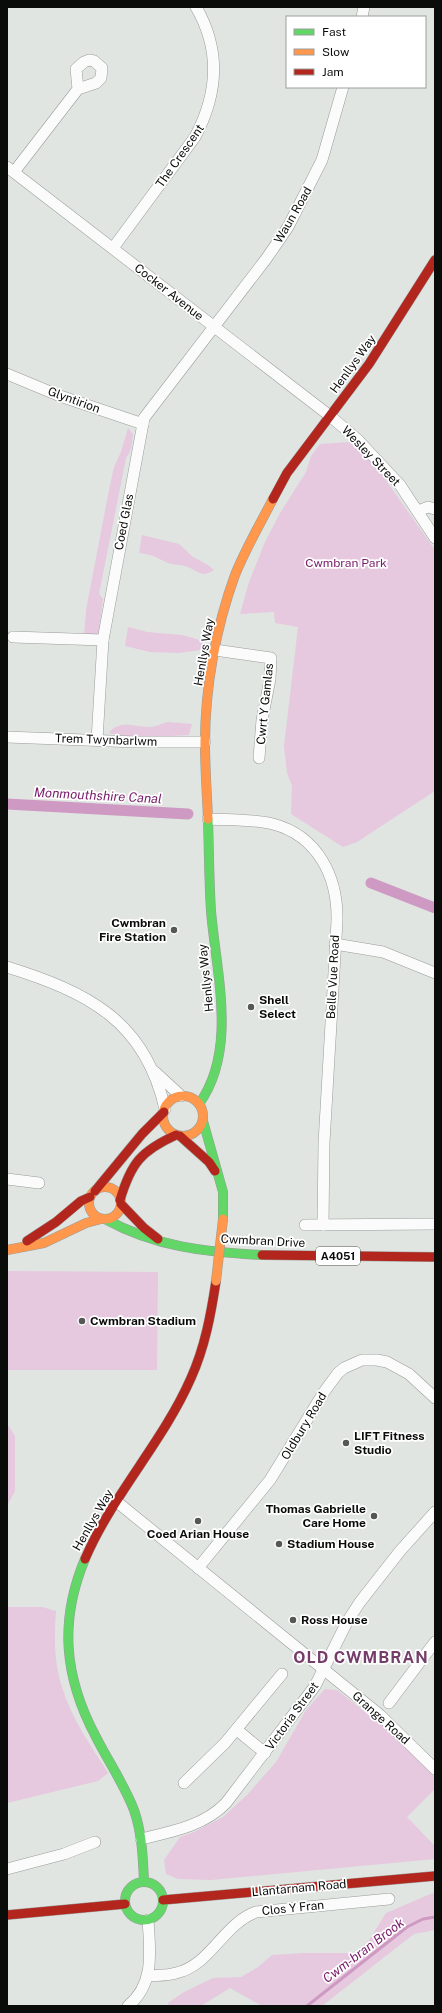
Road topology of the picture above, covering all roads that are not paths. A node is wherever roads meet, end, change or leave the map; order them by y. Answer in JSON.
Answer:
{"nodes":[{"id":1,"x":196,"y":7,"type":"edge"},
{"id":2,"x":78,"y":88,"type":"dead end"},
{"id":3,"x":343,"y":88,"type":"edge"},
{"id":4,"x":10,"y":170,"type":"edge"},
{"id":5,"x":113,"y":248,"type":"junction"},
{"id":6,"x":435,"y":260,"type":"edge"},
{"id":7,"x":213,"y":327,"type":"junction"},
{"id":8,"x":7,"y":374,"type":"edge"},
{"id":9,"x":330,"y":416,"type":"junction"},
{"id":10,"x":143,"y":424,"type":"junction"},
{"id":11,"x":435,"y":508,"type":"edge"},
{"id":12,"x":418,"y":511,"type":"junction"},
{"id":13,"x":435,"y":538,"type":"edge"},
{"id":14,"x":12,"y":637,"type":"dead end"},
{"id":15,"x":102,"y":640,"type":"junction"},
{"id":16,"x":215,"y":650,"type":"junction"},
{"id":17,"x":7,"y":737,"type":"edge"},
{"id":18,"x":97,"y":740,"type":"junction"},
{"id":19,"x":205,"y":742,"type":"junction"},
{"id":20,"x":259,"y":758,"type":"dead end"},
{"id":21,"x":208,"y":819,"type":"junction"},
{"id":22,"x":335,"y":944,"type":"junction"},
{"id":23,"x":7,"y":968,"type":"edge"},
{"id":24,"x":435,"y":973,"type":"edge"},
{"id":25,"x":154,"y":1072,"type":"junction"},
{"id":26,"x":181,"y":1096,"type":"junction"},
{"id":27,"x":200,"y":1104,"type":"junction"},
{"id":28,"x":164,"y":1110,"type":"junction"},
{"id":29,"x":203,"y":1121,"type":"junction"},
{"id":30,"x":178,"y":1136,"type":"junction"},
{"id":31,"x":218,"y":1175,"type":"junction"},
{"id":32,"x":7,"y":1179,"type":"edge"},
{"id":33,"x":39,"y":1183,"type":"dead end"},
{"id":34,"x":93,"y":1194,"type":"junction"},
{"id":35,"x":120,"y":1202,"type":"junction"},
{"id":36,"x":103,"y":1219,"type":"junction"},
{"id":37,"x":435,"y":1224,"type":"edge"},
{"id":38,"x":305,"y":1225,"type":"dead end"},
{"id":39,"x":323,"y":1225,"type":"junction"},
{"id":40,"x":163,"y":1242,"type":"junction"},
{"id":41,"x":9,"y":1250,"type":"edge"},
{"id":42,"x":435,"y":1257,"type":"edge"},
{"id":43,"x":435,"y":1398,"type":"edge"},
{"id":44,"x":117,"y":1502,"type":"junction"},
{"id":45,"x":435,"y":1512,"type":"edge"},
{"id":46,"x":198,"y":1568,"type":"junction"},
{"id":47,"x":435,"y":1642,"type":"edge"},
{"id":48,"x":324,"y":1669,"type":"junction"},
{"id":49,"x":282,"y":1674,"type":"dead end"},
{"id":50,"x":389,"y":1703,"type":"dead end"},
{"id":51,"x":237,"y":1730,"type":"junction"},
{"id":52,"x":265,"y":1753,"type":"junction"},
{"id":53,"x":435,"y":1769,"type":"edge"},
{"id":54,"x":184,"y":1784,"type":"dead end"},
{"id":55,"x":141,"y":1840,"type":"junction"},
{"id":56,"x":95,"y":1842,"type":"dead end"},
{"id":57,"x":7,"y":1869,"type":"edge"},
{"id":58,"x":435,"y":1876,"type":"edge"},
{"id":59,"x":144,"y":1882,"type":"junction"},
{"id":60,"x":389,"y":1899,"type":"dead end"},
{"id":61,"x":163,"y":1900,"type":"junction"},
{"id":62,"x":125,"y":1904,"type":"junction"},
{"id":63,"x":7,"y":1915,"type":"edge"},
{"id":64,"x":148,"y":1920,"type":"junction"},
{"id":65,"x":148,"y":1976,"type":"junction"},
{"id":66,"x":128,"y":2006,"type":"edge"}],
"edges":[{"from":1,"to":5,"type":"street","name":"The Crescent"},
{"from":2,"to":4,"type":"street"},
{"from":3,"to":7,"type":"street","name":"Waun Road"},
{"from":4,"to":5,"type":"street","name":"Cocker Avenue"},
{"from":5,"to":7,"type":"street","name":"Cocker Avenue"},
{"from":6,"to":9,"type":"street","name":"Henllys Way"},
{"from":7,"to":9,"type":"street","name":"Cocker Avenue"},
{"from":7,"to":10,"type":"street","name":"Coed Glas"},
{"from":8,"to":10,"type":"street","name":"Glyntirion"},
{"from":9,"to":12,"type":"street","name":"Wesley Street"},
{"from":9,"to":16,"type":"street","name":"Henllys Way"},
{"from":10,"to":15,"type":"street","name":"Coed Glas"},
{"from":11,"to":12,"type":"street"},
{"from":12,"to":13,"type":"street","name":"Wesley Street"},
{"from":14,"to":15,"type":"street"},
{"from":15,"to":18,"type":"street","name":"Coed Glas"},
{"from":16,"to":19,"type":"street","name":"Henllys Way"},
{"from":16,"to":20,"type":"street","name":"Cwrt Y Gamlas"},
{"from":17,"to":18,"type":"street","name":"Trem Twynbarlwm"},
{"from":18,"to":19,"type":"street","name":"Trem Twynbarlwm"},
{"from":19,"to":21,"type":"street","name":"Henllys Way"},
{"from":21,"to":22,"type":"street","name":"Belle Vue Road"},
{"from":21,"to":27,"type":"street","name":"Henllys Way"},
{"from":22,"to":24,"type":"street"},
{"from":22,"to":39,"type":"street","name":"Belle Vue Road"},
{"from":23,"to":25,"type":"street"},
{"from":25,"to":26,"type":"street"},
{"from":25,"to":28,"type":"street"},
{"from":26,"to":27,"type":"street"},
{"from":26,"to":28,"type":"street"},
{"from":27,"to":29,"type":"street"},
{"from":28,"to":30,"type":"street"},
{"from":28,"to":34,"type":"street"},
{"from":29,"to":30,"type":"street"},
{"from":29,"to":31,"type":"street","name":"Henllys Way"},
{"from":30,"to":31,"type":"street","name":"Henllys Way"},
{"from":30,"to":35,"type":"street"},
{"from":31,"to":44,"type":"street","name":"Henllys Way","bridge":true},
{"from":32,"to":33,"type":"street"},
{"from":34,"to":35,"type":"street","number":"A4051"},
{"from":34,"to":36,"type":"street","number":"A4051"},
{"from":34,"to":41,"type":"street","number":"A4051"},
{"from":35,"to":36,"type":"street","number":"A4051"},
{"from":35,"to":40,"type":"street","number":"A4051"},
{"from":36,"to":40,"type":"street","number":"A4051"},
{"from":36,"to":41,"type":"street","number":"A4051"},
{"from":37,"to":39,"type":"street"},
{"from":38,"to":39,"type":"street"},
{"from":40,"to":42,"type":"street","name":"Cwmbran Drive","number":"A4051"},
{"from":43,"to":46,"type":"street","name":"Oldbury Road"},
{"from":44,"to":46,"type":"street"},
{"from":44,"to":55,"type":"street","name":"Henllys Way"},
{"from":45,"to":48,"type":"street","name":"Victoria Street"},
{"from":46,"to":48,"type":"street"},
{"from":47,"to":50,"type":"street"},
{"from":48,"to":52,"type":"street","name":"Victoria Street"},
{"from":48,"to":53,"type":"street","name":"Grange Road"},
{"from":49,"to":51,"type":"street"},
{"from":51,"to":52,"type":"street"},
{"from":51,"to":54,"type":"street"},
{"from":52,"to":55,"type":"street","name":"Victoria Street"},
{"from":55,"to":59,"type":"street","name":"Henllys Way"},
{"from":56,"to":57,"type":"street"},
{"from":58,"to":61,"type":"street","name":"Llantarnam Road"},
{"from":59,"to":61,"type":"street"},
{"from":59,"to":62,"type":"street"},
{"from":60,"to":65,"type":"street","name":"Clos Y Fran"},
{"from":61,"to":64,"type":"street"},
{"from":62,"to":63,"type":"street"},
{"from":62,"to":64,"type":"street"},
{"from":64,"to":65,"type":"street"},
{"from":65,"to":66,"type":"street"}]}
